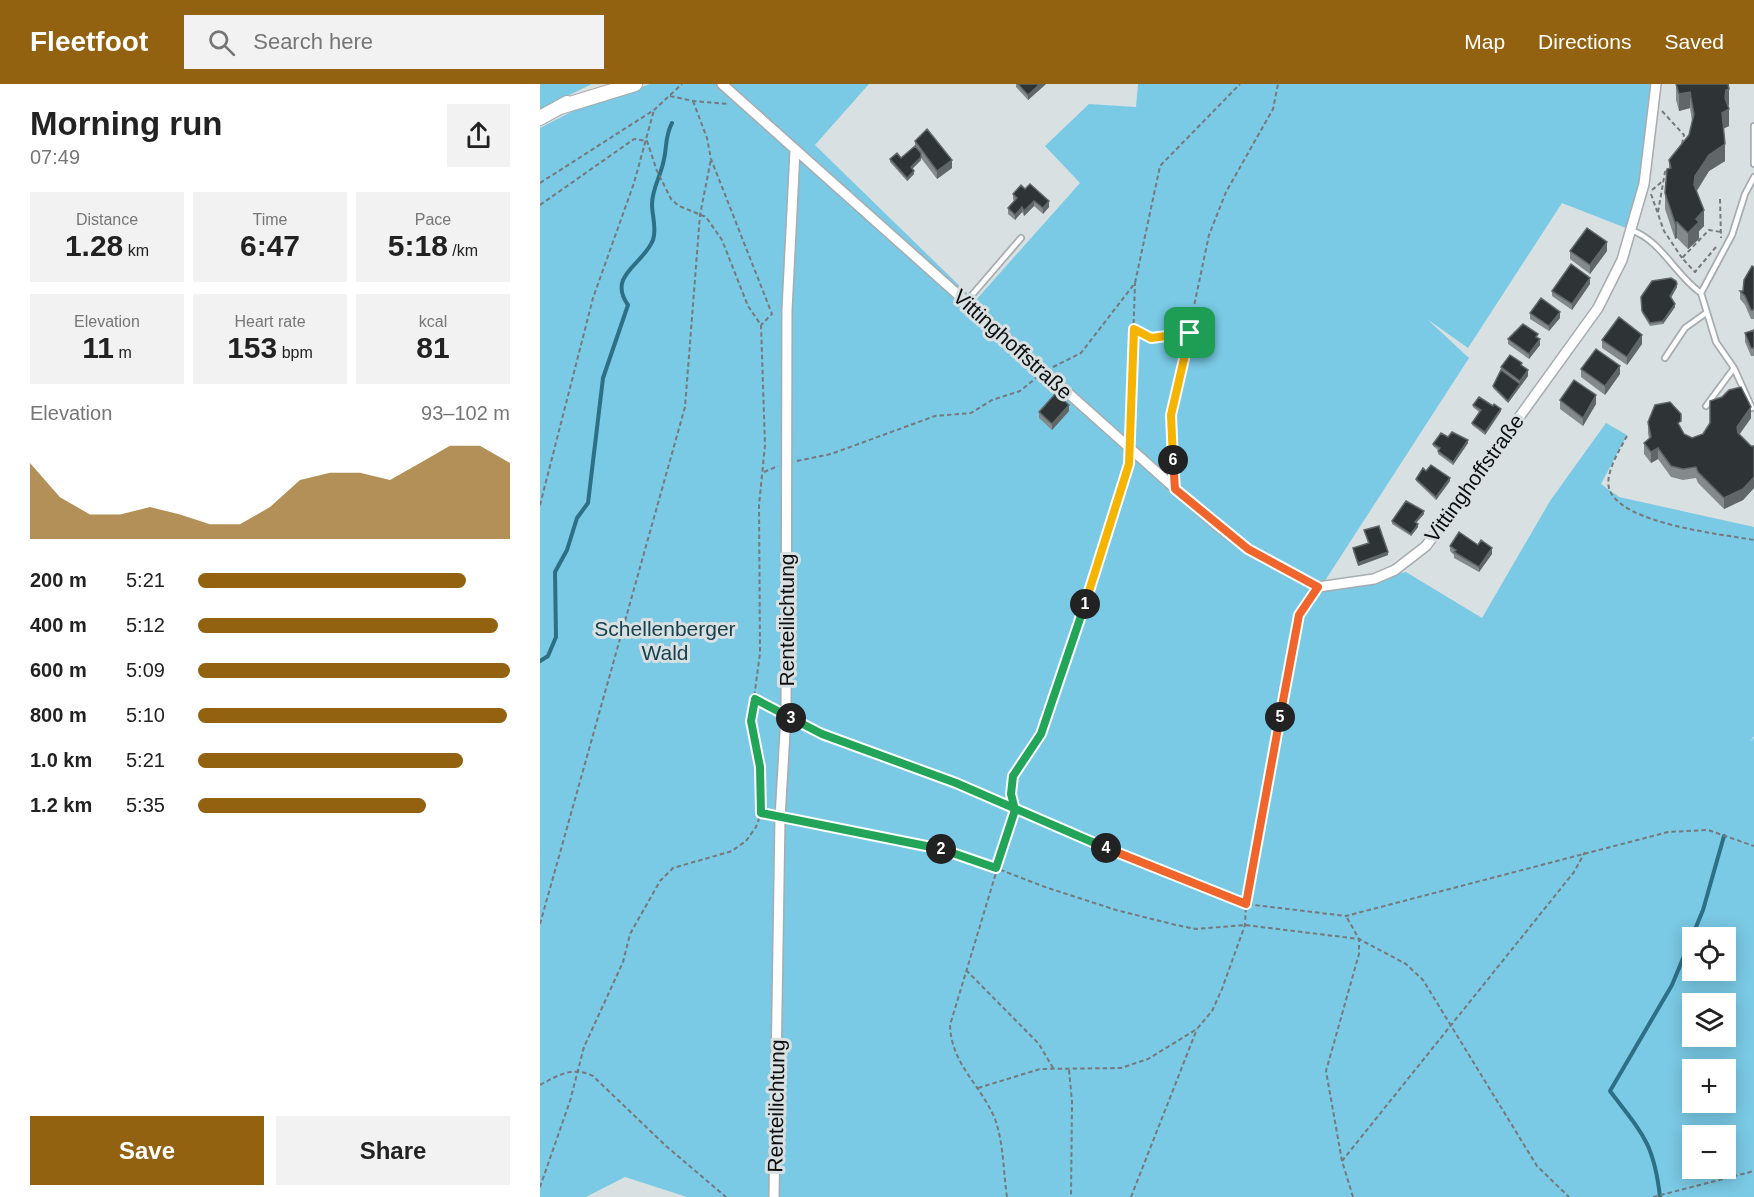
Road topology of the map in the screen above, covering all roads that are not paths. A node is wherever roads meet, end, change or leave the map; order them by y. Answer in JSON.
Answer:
{"nodes":[{"id":1,"x":606,"y":84,"type":"edge"},
{"id":2,"x":635,"y":84,"type":"edge"},
{"id":3,"x":722,"y":84,"type":"edge"},
{"id":4,"x":1656,"y":84,"type":"edge"},
{"id":5,"x":560,"y":107,"type":"junction"},
{"id":6,"x":540,"y":118,"type":"edge"},
{"id":7,"x":1754,"y":126,"type":"edge"},
{"id":8,"x":795,"y":151,"type":"junction"},
{"id":9,"x":1754,"y":164,"type":"edge"},
{"id":10,"x":1754,"y":177,"type":"edge"},
{"id":11,"x":1631,"y":230,"type":"junction"},
{"id":12,"x":1022,"y":238,"type":"dead end"},
{"id":13,"x":1701,"y":293,"type":"junction"},
{"id":14,"x":966,"y":302,"type":"junction"},
{"id":15,"x":1706,"y":313,"type":"junction"},
{"id":16,"x":1665,"y":358,"type":"dead end"},
{"id":17,"x":1734,"y":368,"type":"junction"},
{"id":18,"x":1706,"y":406,"type":"dead end"},
{"id":19,"x":1752,"y":408,"type":"edge"},
{"id":20,"x":774,"y":1197,"type":"edge"}],
"edges":[{"from":1,"to":5,"type":"main road"},
{"from":2,"to":5,"type":"main road"},
{"from":3,"to":8,"type":"street","name":"Vittinghoffstraße"},
{"from":4,"to":11,"type":"street","name":"Vittinghoffstraße"},
{"from":5,"to":6,"type":"main road"},
{"from":7,"to":9,"type":"lane"},
{"from":8,"to":14,"type":"street","name":"Vittinghoffstraße"},
{"from":8,"to":20,"type":"street","name":"Renteilichtung"},
{"from":10,"to":13,"type":"lane"},
{"from":11,"to":13,"type":"lane"},
{"from":11,"to":14,"type":"street","name":"Vittinghoffstraße"},
{"from":12,"to":14,"type":"lane"},
{"from":13,"to":15,"type":"lane"},
{"from":15,"to":16,"type":"lane"},
{"from":15,"to":17,"type":"lane"},
{"from":17,"to":18,"type":"lane"},
{"from":17,"to":19,"type":"lane"}]}
